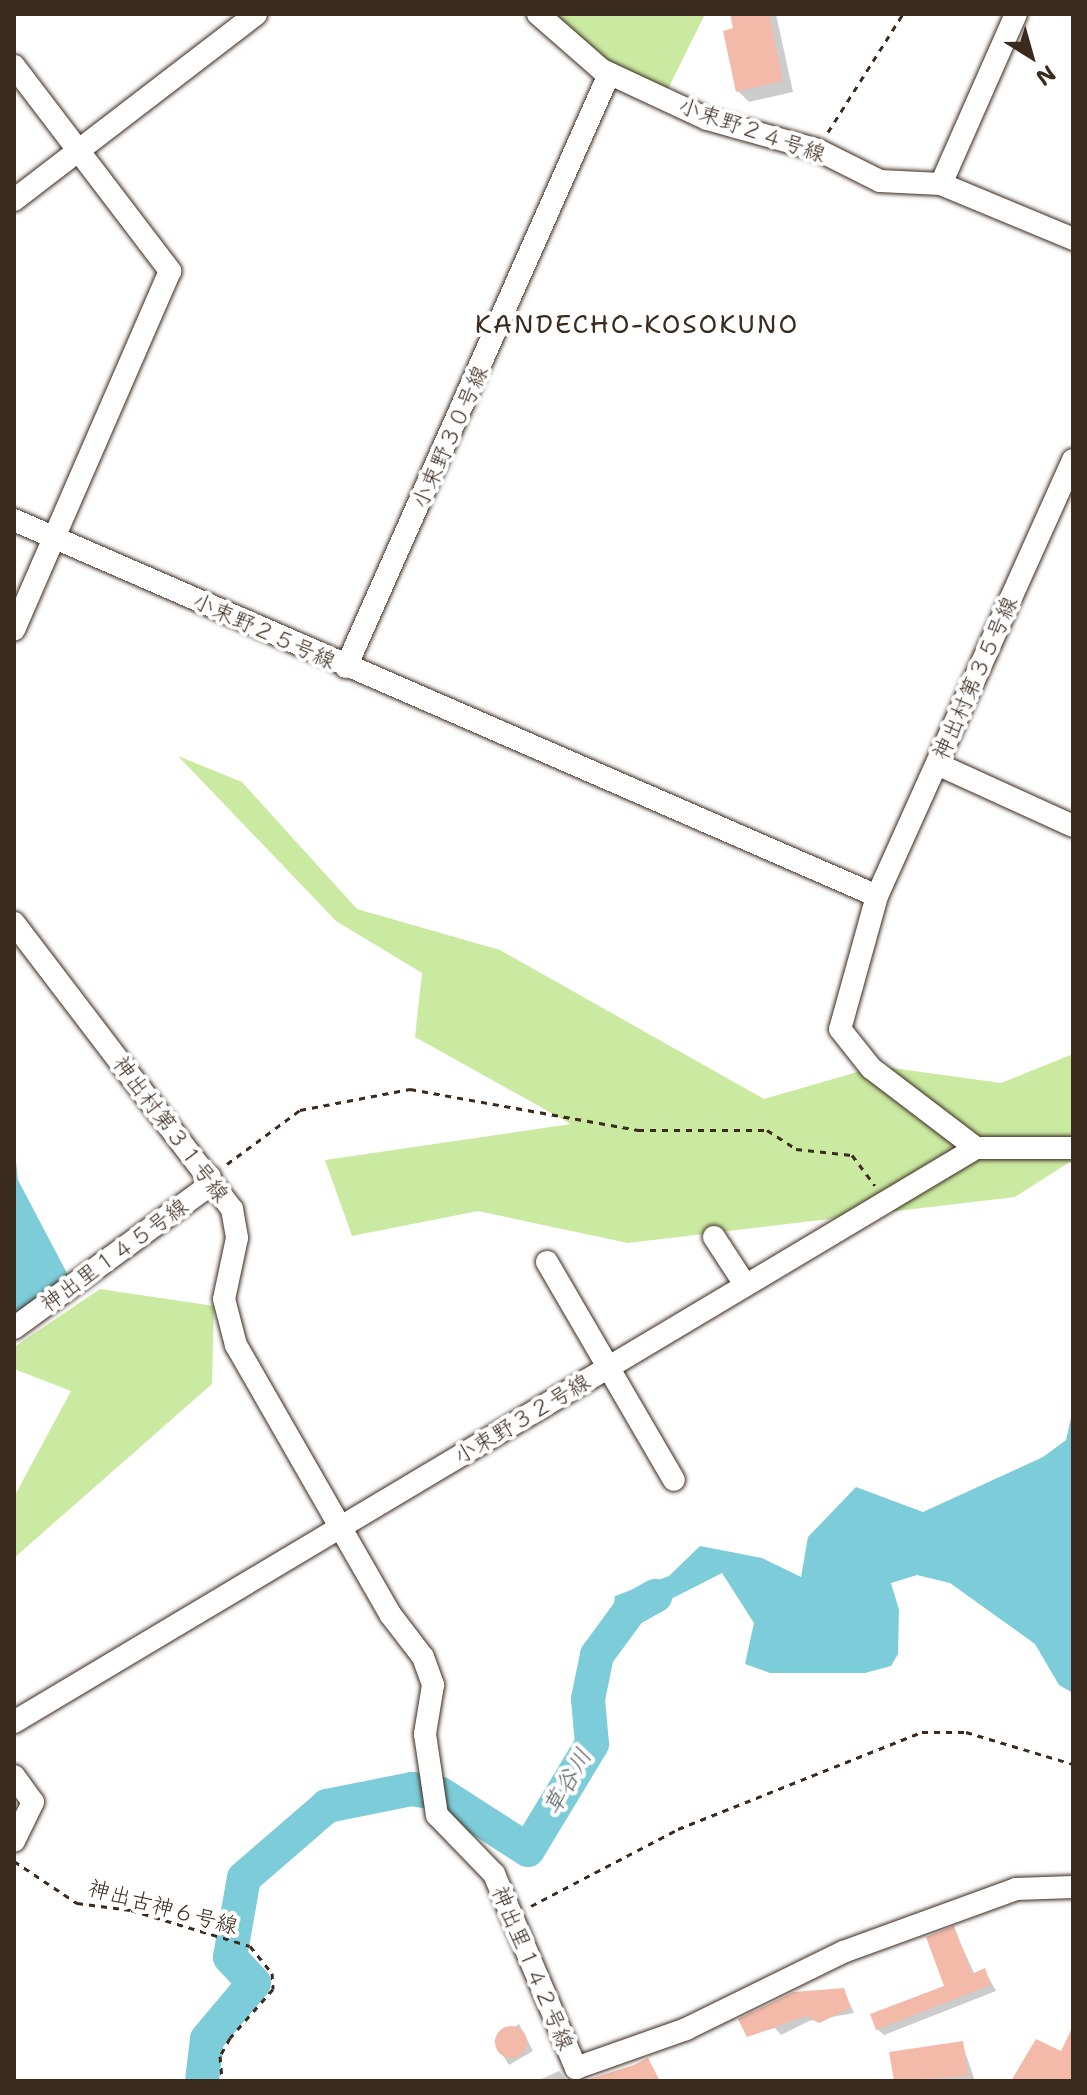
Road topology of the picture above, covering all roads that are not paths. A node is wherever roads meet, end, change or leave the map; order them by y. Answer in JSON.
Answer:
{"nodes":[{"id":1,"x":256,"y":14,"type":"edge"},
{"id":2,"x":538,"y":14,"type":"edge"},
{"id":3,"x":1016,"y":14,"type":"edge"},
{"id":4,"x":14,"y":66,"type":"edge"},
{"id":5,"x":609,"y":74,"type":"junction"},
{"id":6,"x":79,"y":151,"type":"junction"},
{"id":7,"x":941,"y":184,"type":"junction"},
{"id":8,"x":14,"y":200,"type":"edge"},
{"id":9,"x":1073,"y":239,"type":"edge"},
{"id":10,"x":1073,"y":460,"type":"edge"},
{"id":11,"x":14,"y":520,"type":"edge"},
{"id":12,"x":57,"y":539,"type":"junction"},
{"id":13,"x":14,"y":629,"type":"edge"},
{"id":14,"x":346,"y":667,"type":"junction"},
{"id":15,"x":937,"y":764,"type":"junction"},
{"id":16,"x":1073,"y":826,"type":"edge"},
{"id":17,"x":877,"y":896,"type":"junction"},
{"id":18,"x":14,"y":923,"type":"edge"},
{"id":19,"x":976,"y":1148,"type":"junction"},
{"id":20,"x":1073,"y":1148,"type":"edge"},
{"id":21,"x":210,"y":1177,"type":"junction"},
{"id":22,"x":714,"y":1237,"type":"dead end"},
{"id":23,"x":547,"y":1262,"type":"dead end"},
{"id":24,"x":744,"y":1283,"type":"junction"},
{"id":25,"x":14,"y":1328,"type":"edge"},
{"id":26,"x":605,"y":1370,"type":"junction"},
{"id":27,"x":674,"y":1480,"type":"dead end"},
{"id":28,"x":341,"y":1527,"type":"junction"},
{"id":29,"x":14,"y":1722,"type":"edge"},
{"id":30,"x":14,"y":1776,"type":"edge"},
{"id":31,"x":14,"y":1841,"type":"edge"},
{"id":32,"x":1073,"y":1887,"type":"edge"}],
"edges":[{"from":1,"to":6,"type":"street"},
{"from":2,"to":5,"type":"street","name":"小束野２４号線"},
{"from":3,"to":7,"type":"street"},
{"from":4,"to":6,"type":"street"},
{"from":5,"to":7,"type":"street","name":"小束野２４号線"},
{"from":5,"to":14,"type":"street","name":"小束野３０号線"},
{"from":6,"to":8,"type":"street"},
{"from":6,"to":12,"type":"street"},
{"from":7,"to":9,"type":"street","name":"小束野２４号線"},
{"from":10,"to":15,"type":"street","name":"神出村第３５号線"},
{"from":11,"to":12,"type":"street","name":"小束野２５号線"},
{"from":12,"to":13,"type":"street"},
{"from":12,"to":14,"type":"street","name":"小束野２５号線"},
{"from":14,"to":17,"type":"street","name":"小束野２５号線"},
{"from":15,"to":16,"type":"street"},
{"from":15,"to":17,"type":"street","name":"神出村第３５号線"},
{"from":17,"to":19,"type":"street","name":"神出村第３５号線"},
{"from":18,"to":21,"type":"street","name":"神出村第３１号線"},
{"from":19,"to":20,"type":"street"},
{"from":19,"to":24,"type":"street","name":"小束野３２号線"},
{"from":21,"to":25,"type":"street","name":"神出里１４５号線"},
{"from":21,"to":28,"type":"street","name":"神出村第３１号線"},
{"from":22,"to":24,"type":"street"},
{"from":23,"to":26,"type":"street"},
{"from":24,"to":26,"type":"street","name":"小束野３２号線"},
{"from":26,"to":27,"type":"street"},
{"from":26,"to":28,"type":"street","name":"小束野３２号線"},
{"from":28,"to":29,"type":"street","name":"小束野３２号線"},
{"from":28,"to":32,"type":"street","name":"神出里１４２号線"},
{"from":30,"to":31,"type":"street"}]}
